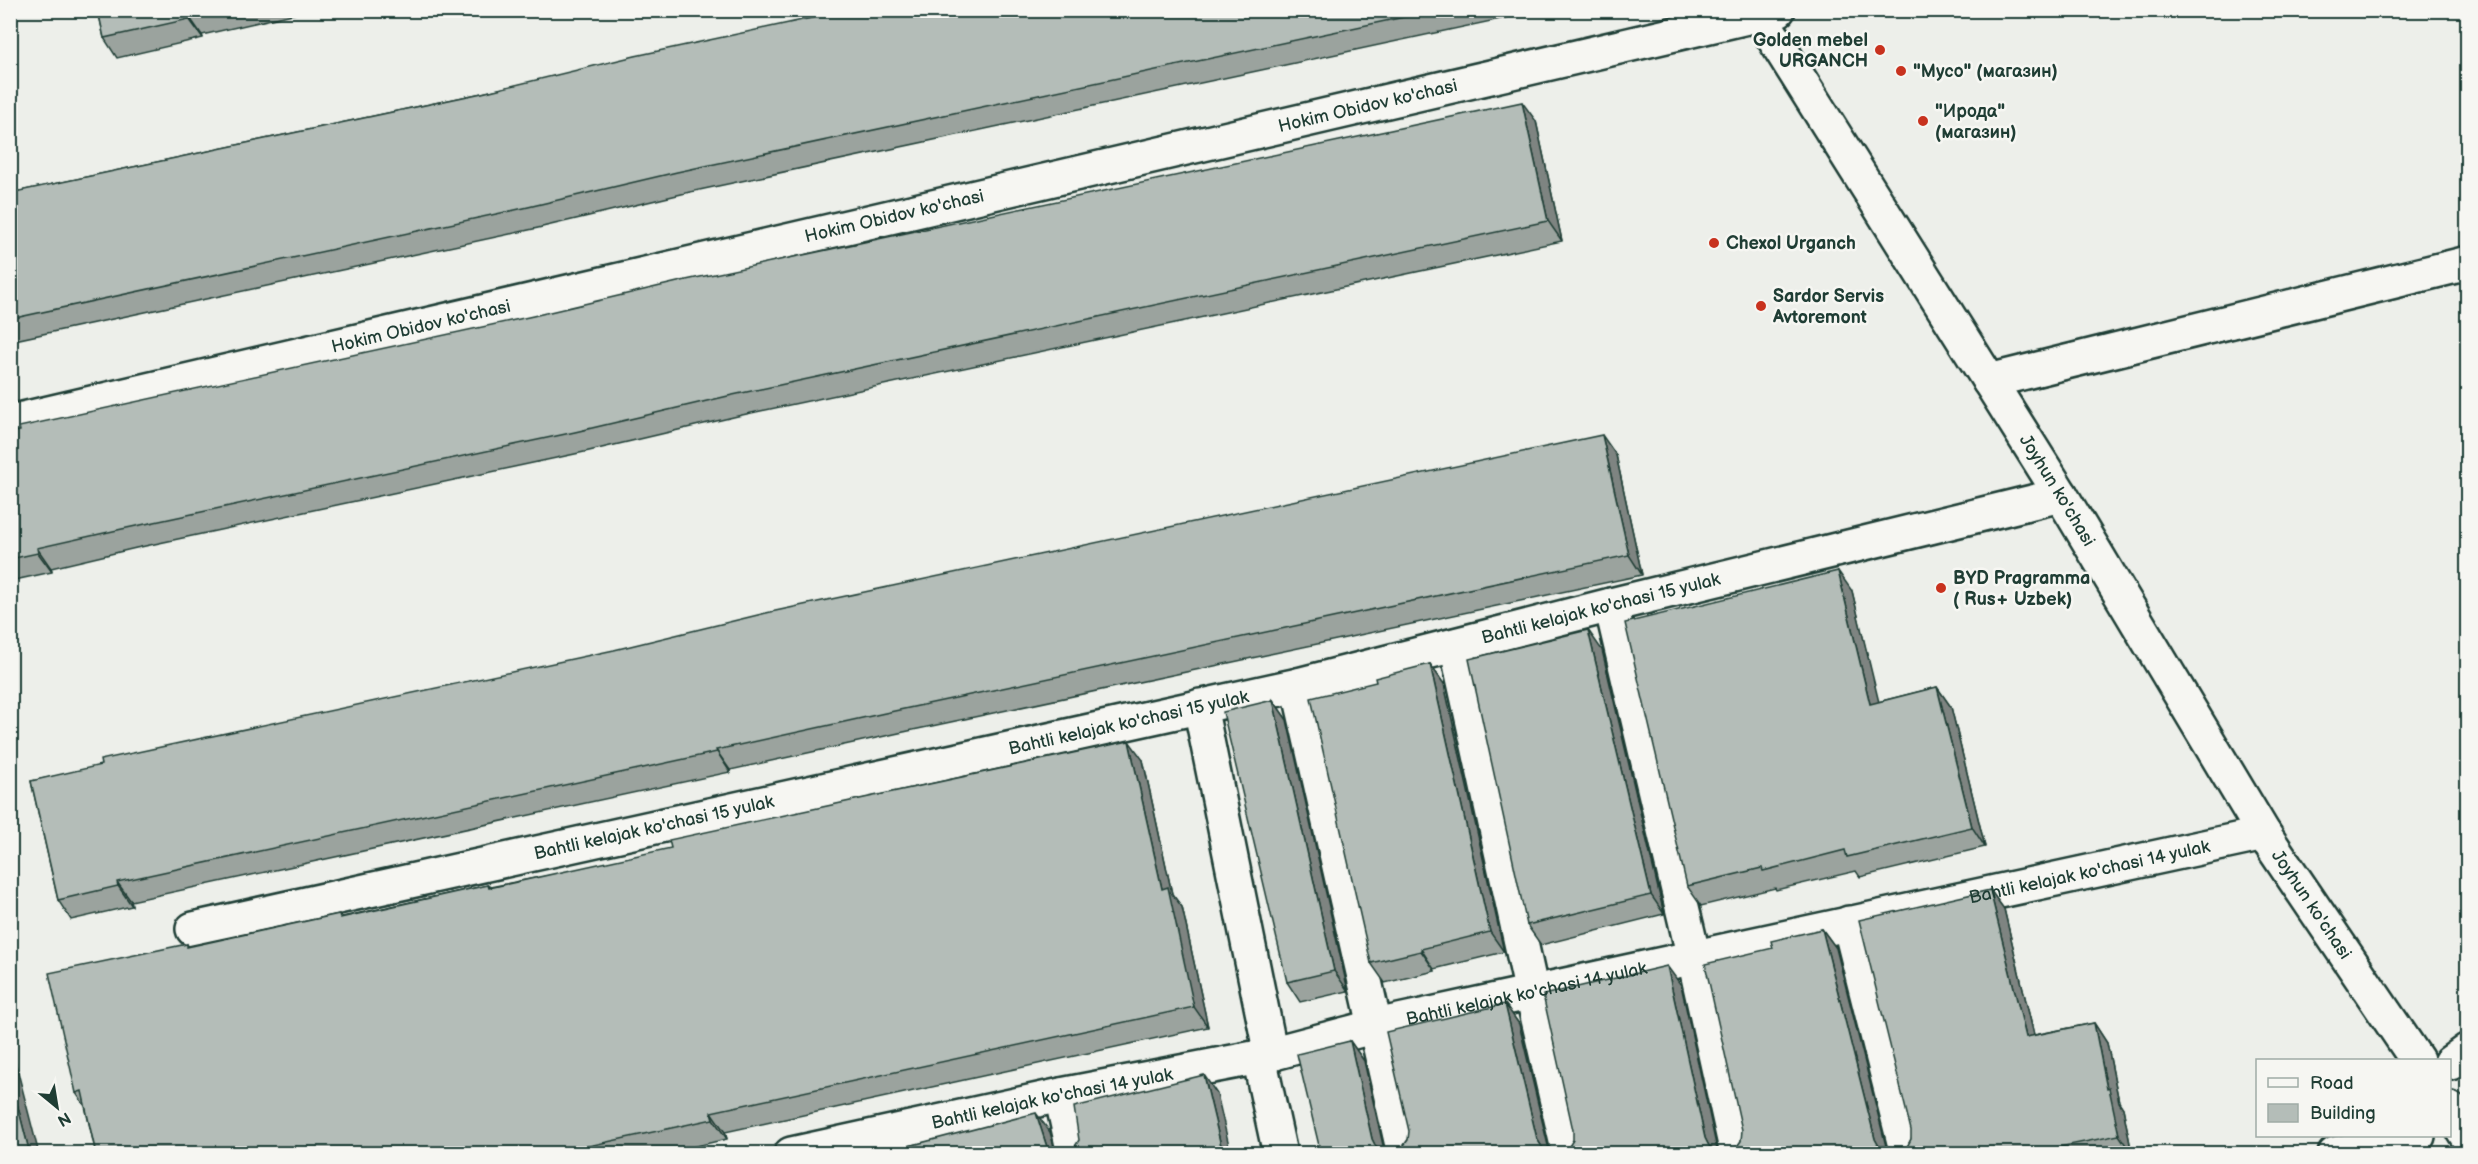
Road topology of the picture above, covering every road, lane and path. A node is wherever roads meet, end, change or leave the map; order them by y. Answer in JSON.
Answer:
{"nodes":[{"id":1,"x":1764,"y":12,"type":"edge"},
{"id":2,"x":2468,"y":263,"type":"edge"},
{"id":3,"x":1989,"y":381,"type":"junction"},
{"id":4,"x":10,"y":422,"type":"edge"},
{"id":5,"x":2061,"y":495,"type":"junction"},
{"id":6,"x":1611,"y":605,"type":"junction"},
{"id":7,"x":1456,"y":645,"type":"junction"},
{"id":8,"x":1298,"y":686,"type":"junction"},
{"id":9,"x":1200,"y":706,"type":"junction"},
{"id":10,"x":2264,"y":834,"type":"junction"},
{"id":11,"x":1849,"y":923,"type":"junction"},
{"id":12,"x":193,"y":929,"type":"dead end"},
{"id":13,"x":1694,"y":957,"type":"junction"},
{"id":14,"x":1532,"y":993,"type":"junction"},
{"id":15,"x":1376,"y":1026,"type":"junction"},
{"id":16,"x":2468,"y":1050,"type":"edge"},
{"id":17,"x":1265,"y":1056,"type":"junction"},
{"id":18,"x":2416,"y":1059,"type":"edge"},
{"id":19,"x":2451,"y":1062,"type":"edge"},
{"id":20,"x":1061,"y":1095,"type":"junction"},
{"id":21,"x":2413,"y":1137,"type":"edge"},
{"id":22,"x":907,"y":1142,"type":"edge"},
{"id":23,"x":791,"y":1154,"type":"edge"},
{"id":24,"x":1074,"y":1154,"type":"edge"},
{"id":25,"x":1280,"y":1154,"type":"edge"},
{"id":26,"x":1404,"y":1154,"type":"edge"},
{"id":27,"x":1569,"y":1154,"type":"edge"},
{"id":28,"x":1737,"y":1154,"type":"edge"},
{"id":29,"x":1907,"y":1154,"type":"edge"},
{"id":30,"x":2335,"y":1154,"type":"edge"}],
"edges":[{"from":1,"to":3,"type":"street","name":"Joyhun ko'chasi"},
{"from":1,"to":4,"type":"street","name":"Hokim Obidov ko'chasi"},
{"from":2,"to":3,"type":"street"},
{"from":3,"to":5,"type":"street","name":"Joyhun ko'chasi"},
{"from":5,"to":6,"type":"street","name":"Bahtli kelajak ko'chasi 15 yulak"},
{"from":5,"to":10,"type":"street","name":"Joyhun ko'chasi"},
{"from":6,"to":7,"type":"street","name":"Bahtli kelajak ko'chasi 15 yulak"},
{"from":6,"to":13,"type":"street"},
{"from":7,"to":8,"type":"street","name":"Bahtli kelajak ko'chasi 15 yulak"},
{"from":7,"to":14,"type":"street"},
{"from":8,"to":9,"type":"street","name":"Bahtli kelajak ko'chasi 15 yulak"},
{"from":8,"to":15,"type":"street"},
{"from":9,"to":12,"type":"street","name":"Bahtli kelajak ko'chasi 15 yulak"},
{"from":9,"to":17,"type":"street"},
{"from":10,"to":11,"type":"street","name":"Bahtli kelajak ko'chasi 14 yulak"},
{"from":10,"to":18,"type":"street","name":"Joyhun ko'chasi"},
{"from":11,"to":13,"type":"street","name":"Bahtli kelajak ko'chasi 14 yulak"},
{"from":11,"to":29,"type":"street"},
{"from":13,"to":14,"type":"street","name":"Bahtli kelajak ko'chasi 14 yulak"},
{"from":13,"to":28,"type":"street"},
{"from":14,"to":15,"type":"street","name":"Bahtli kelajak ko'chasi 14 yulak"},
{"from":14,"to":27,"type":"street"},
{"from":15,"to":17,"type":"street","name":"Bahtli kelajak ko'chasi 14 yulak"},
{"from":15,"to":26,"type":"street"},
{"from":16,"to":19,"type":"street"},
{"from":17,"to":20,"type":"street","name":"Bahtli kelajak ko'chasi 14 yulak"},
{"from":17,"to":25,"type":"street"},
{"from":20,"to":22,"type":"street","name":"Bahtli kelajak ko'chasi 14 yulak"},
{"from":20,"to":24,"type":"street"},
{"from":21,"to":30,"type":"street"},
{"from":22,"to":23,"type":"street","name":"Bahtli kelajak ko'chasi 14 yulak"}]}
